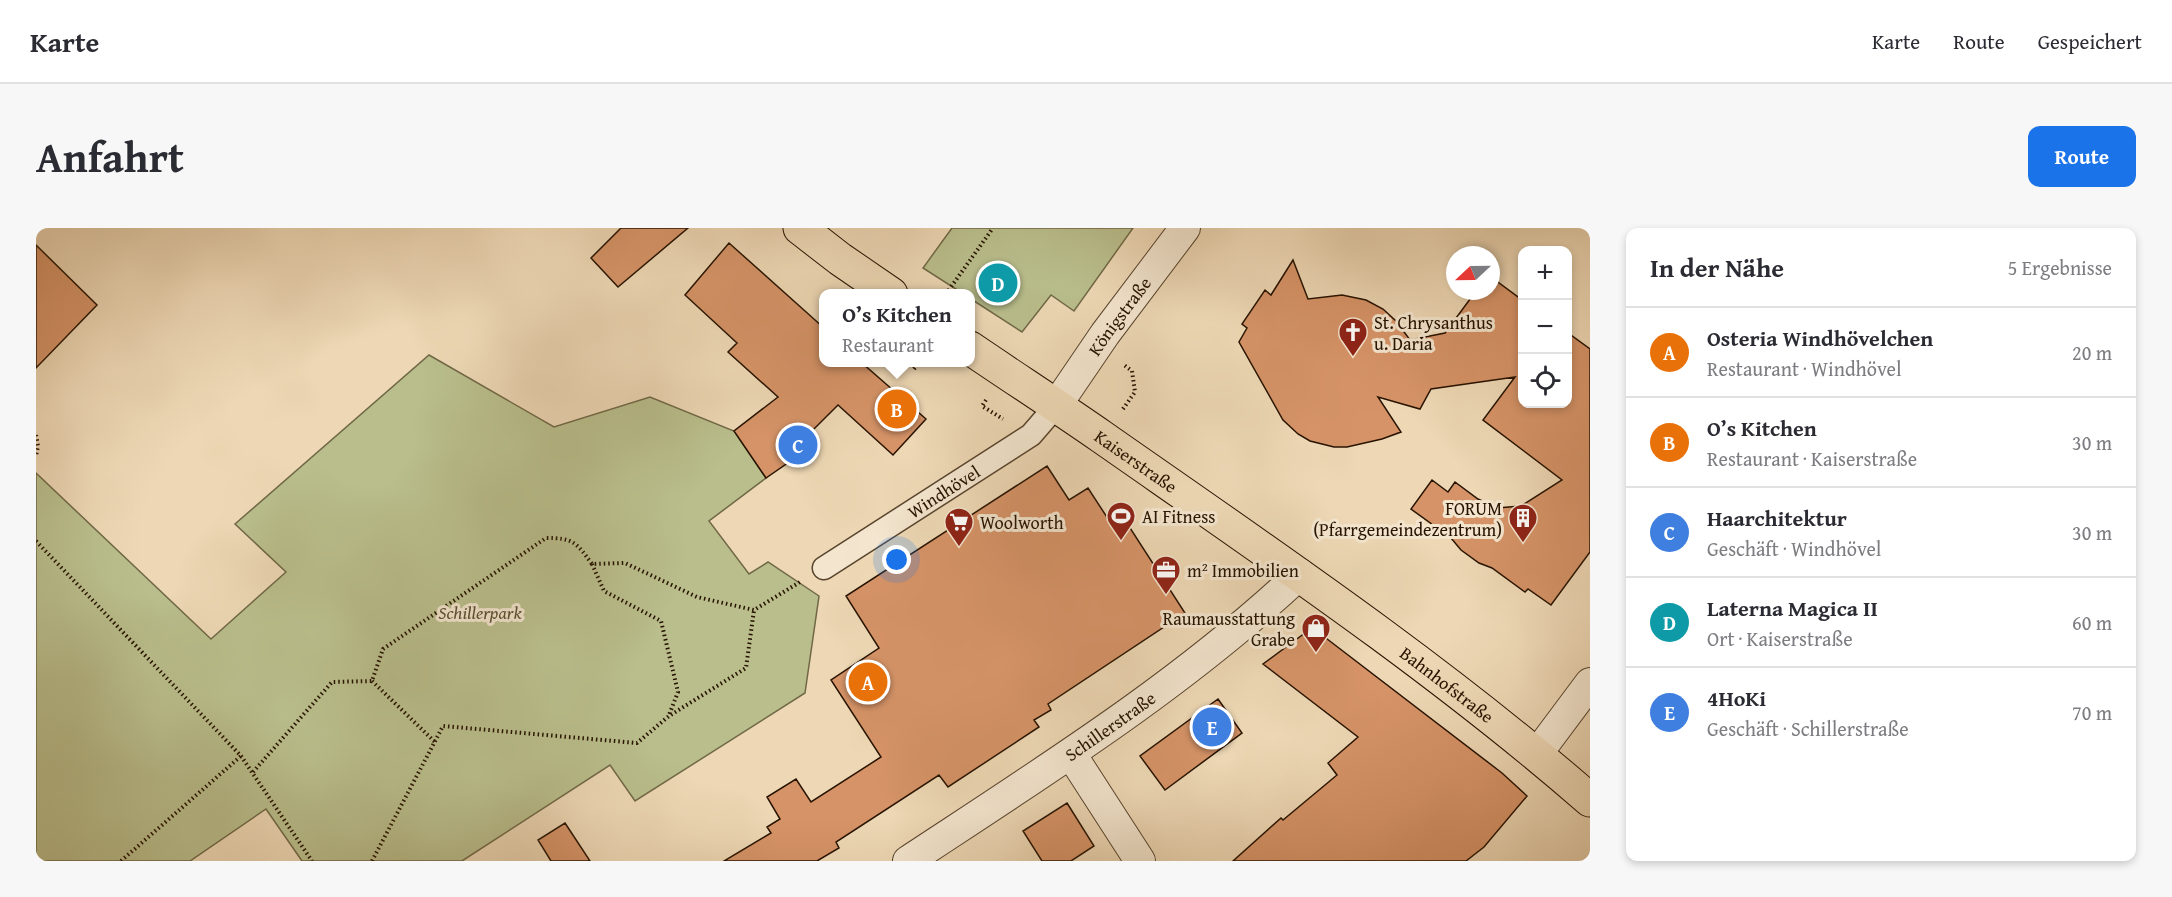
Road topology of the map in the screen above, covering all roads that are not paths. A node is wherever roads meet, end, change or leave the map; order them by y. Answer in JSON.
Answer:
{"nodes":[{"id":1,"x":800,"y":228,"type":"edge"},
{"id":2,"x":1185,"y":228,"type":"edge"},
{"id":3,"x":884,"y":289,"type":"edge"},
{"id":4,"x":975,"y":351,"type":"edge"},
{"id":5,"x":1056,"y":406,"type":"junction"},
{"id":6,"x":824,"y":568,"type":"road end"},
{"id":7,"x":1300,"y":574,"type":"junction"},
{"id":8,"x":1590,"y":683,"type":"edge"},
{"id":9,"x":1071,"y":754,"type":"junction"},
{"id":10,"x":1537,"y":754,"type":"junction"},
{"id":11,"x":1590,"y":800,"type":"edge"},
{"id":12,"x":908,"y":861,"type":"edge"},
{"id":13,"x":1140,"y":861,"type":"edge"}],
"edges":[{"from":1,"to":3,"type":"main road"},
{"from":2,"to":5,"type":"street","name":"Königstraße"},
{"from":4,"to":5,"type":"main road","name":"Kaiserstraße"},
{"from":5,"to":6,"type":"street","name":"Windhövel"},
{"from":5,"to":7,"type":"main road","name":"Kaiserstraße"},
{"from":7,"to":9,"type":"street","name":"Schillerstraße"},
{"from":7,"to":10,"type":"main road","name":"Bahnhofstraße"},
{"from":8,"to":10,"type":"street"},
{"from":9,"to":12,"type":"street","name":"Schillerstraße"},
{"from":9,"to":13,"type":"street"},
{"from":10,"to":11,"type":"main road","name":"Bahnhofstraße"}]}
